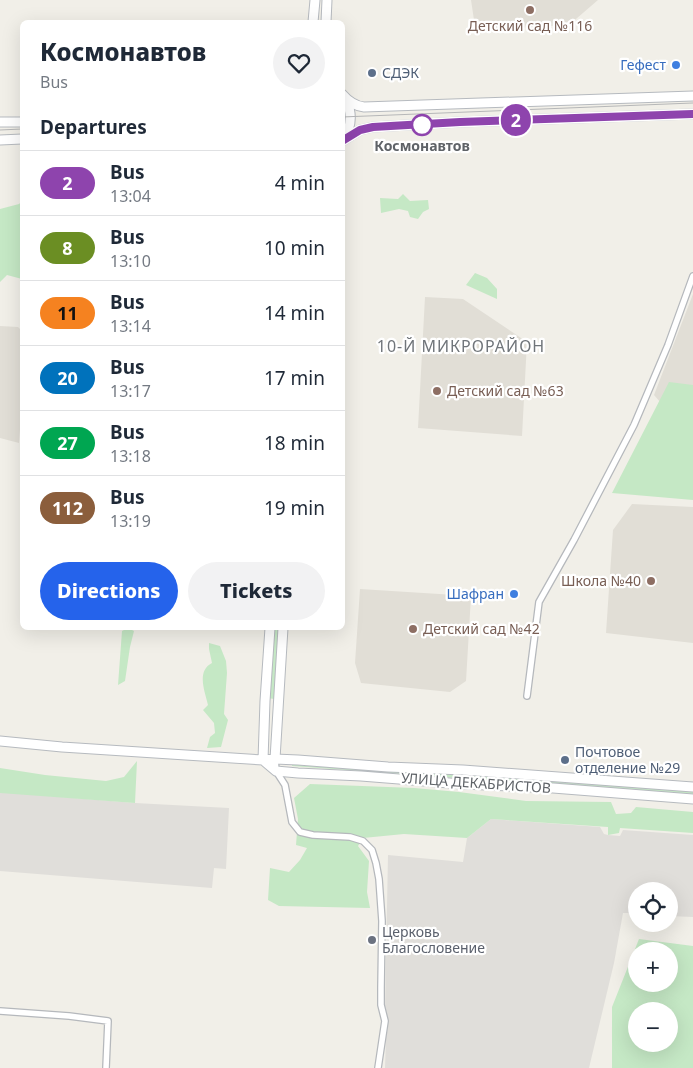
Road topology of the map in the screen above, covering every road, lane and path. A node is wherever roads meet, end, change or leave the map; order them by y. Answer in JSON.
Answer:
{"nodes":[{"id":1,"x":315,"y":0,"type":"edge"},
{"id":2,"x":327,"y":0,"type":"edge"},
{"id":3,"x":313,"y":20,"type":"edge"},
{"id":4,"x":326,"y":20,"type":"edge"},
{"id":5,"x":693,"y":96,"type":"edge"},
{"id":6,"x":345,"y":97,"type":"edge"},
{"id":7,"x":345,"y":98,"type":"edge"},
{"id":8,"x":693,"y":114,"type":"edge"},
{"id":9,"x":0,"y":122,"type":"edge"},
{"id":10,"x":20,"y":122,"type":"edge"},
{"id":11,"x":345,"y":135,"type":"edge"},
{"id":12,"x":345,"y":138,"type":"edge"},
{"id":13,"x":20,"y":139,"type":"edge"},
{"id":14,"x":0,"y":140,"type":"edge"},
{"id":15,"x":693,"y":276,"type":"edge"},
{"id":16,"x":270,"y":630,"type":"edge"},
{"id":17,"x":283,"y":630,"type":"edge"},
{"id":18,"x":527,"y":696,"type":"dead end"},
{"id":19,"x":265,"y":701,"type":"junction"},
{"id":20,"x":278,"y":702,"type":"junction"},
{"id":21,"x":0,"y":741,"type":"edge"},
{"id":22,"x":275,"y":759,"type":"junction"},
{"id":23,"x":263,"y":760,"type":"junction"},
{"id":24,"x":463,"y":770,"type":"junction"},
{"id":25,"x":276,"y":771,"type":"junction"},
{"id":26,"x":462,"y":784,"type":"junction"},
{"id":27,"x":693,"y":787,"type":"edge"},
{"id":28,"x":693,"y":799,"type":"edge"},
{"id":29,"x":0,"y":1011,"type":"edge"},
{"id":30,"x":106,"y":1068,"type":"edge"},
{"id":31,"x":378,"y":1068,"type":"edge"}],
"edges":[{"from":1,"to":3,"type":"street"},
{"from":2,"to":4,"type":"street"},
{"from":5,"to":6,"type":"street"},
{"from":7,"to":11,"type":"street"},
{"from":8,"to":12,"type":"street"},
{"from":9,"to":10,"type":"street"},
{"from":13,"to":14,"type":"street"},
{"from":15,"to":18,"type":"street"},
{"from":16,"to":19,"type":"street"},
{"from":17,"to":20,"type":"street"},
{"from":19,"to":20,"type":"street"},
{"from":19,"to":23,"type":"street"},
{"from":20,"to":22,"type":"street"},
{"from":21,"to":23,"type":"street","name":"УЛИЦА ДЕКАБРИСТОВ"},
{"from":22,"to":23,"type":"street","name":"УЛИЦА ДЕКАБРИСТОВ"},
{"from":22,"to":24,"type":"street","name":"УЛИЦА ДЕКАБРИСТОВ"},
{"from":22,"to":25,"type":"street"},
{"from":23,"to":25,"type":"street"},
{"from":24,"to":26,"type":"street"},
{"from":24,"to":27,"type":"street","name":"УЛИЦА ДЕКАБРИСТОВ"},
{"from":25,"to":26,"type":"street","name":"УЛИЦА ДЕКАБРИСТОВ"},
{"from":25,"to":31,"type":"street"},
{"from":26,"to":28,"type":"street","name":"УЛИЦА ДЕКАБРИСТОВ"},
{"from":29,"to":30,"type":"street"}]}
